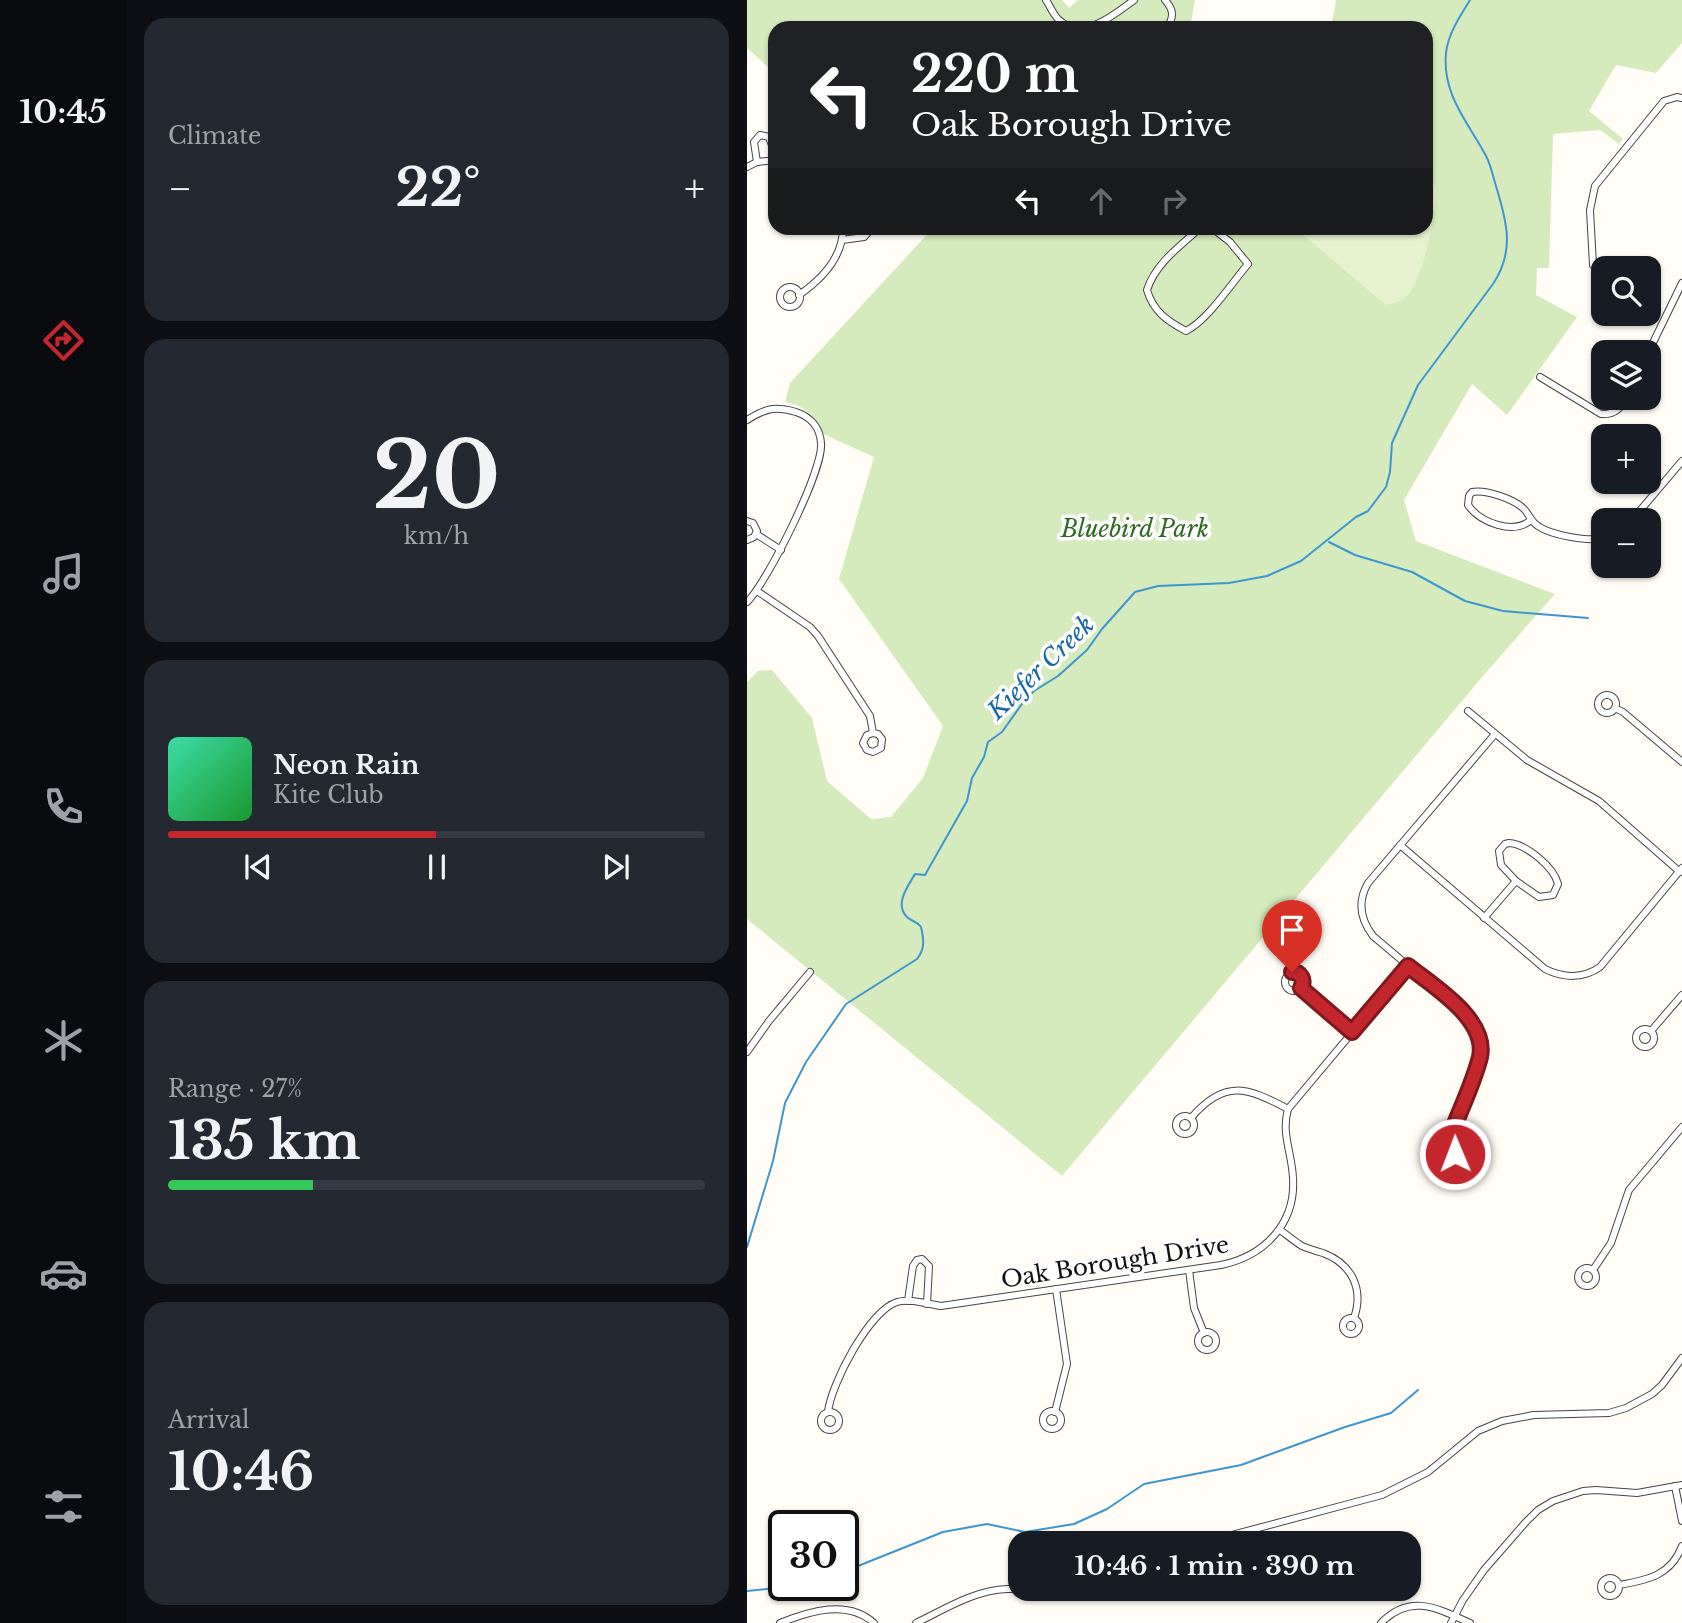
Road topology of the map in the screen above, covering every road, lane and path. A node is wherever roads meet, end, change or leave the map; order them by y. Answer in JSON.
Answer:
{"nodes":[{"id":1,"x":1046,"y":0,"type":"edge"},
{"id":2,"x":1134,"y":0,"type":"edge"},
{"id":3,"x":1165,"y":0,"type":"edge"},
{"id":4,"x":1061,"y":21,"type":"edge"},
{"id":5,"x":1103,"y":21,"type":"edge"},
{"id":6,"x":1171,"y":21,"type":"edge"},
{"id":7,"x":1682,"y":98,"type":"edge"},
{"id":8,"x":768,"y":136,"type":"edge"},
{"id":9,"x":768,"y":161,"type":"edge"},
{"id":10,"x":757,"y":162,"type":"junction"},
{"id":11,"x":747,"y":167,"type":"edge"},
{"id":12,"x":842,"y":235,"type":"edge"},
{"id":13,"x":866,"y":235,"type":"edge"},
{"id":14,"x":1193,"y":235,"type":"edge"},
{"id":15,"x":1221,"y":235,"type":"edge"},
{"id":16,"x":842,"y":240,"type":"junction"},
{"id":17,"x":1593,"y":256,"type":"edge"},
{"id":18,"x":1682,"y":283,"type":"edge"},
{"id":19,"x":799,"y":295,"type":"dead end"},
{"id":20,"x":1654,"y":340,"type":"edge"},
{"id":21,"x":1540,"y":377,"type":"dead end"},
{"id":22,"x":1591,"y":408,"type":"edge"},
{"id":23,"x":1594,"y":410,"type":"edge"},
{"id":24,"x":1619,"y":410,"type":"edge"},
{"id":25,"x":747,"y":420,"type":"edge"},
{"id":26,"x":1681,"y":464,"type":"edge"},
{"id":27,"x":1642,"y":508,"type":"edge"},
{"id":28,"x":1531,"y":520,"type":"junction"},
{"id":29,"x":747,"y":521,"type":"edge"},
{"id":30,"x":756,"y":534,"type":"junction"},
{"id":31,"x":747,"y":540,"type":"edge"},
{"id":32,"x":1591,"y":540,"type":"edge"},
{"id":33,"x":781,"y":550,"type":"junction"},
{"id":34,"x":757,"y":590,"type":"junction"},
{"id":35,"x":747,"y":602,"type":"edge"},
{"id":36,"x":1615,"y":708,"type":"dead end"},
{"id":37,"x":1468,"y":711,"type":"dead end"},
{"id":38,"x":872,"y":733,"type":"junction"},
{"id":39,"x":1495,"y":734,"type":"junction"},
{"id":40,"x":1682,"y":762,"type":"edge"},
{"id":41,"x":1400,"y":845,"type":"junction"},
{"id":42,"x":1681,"y":871,"type":"edge"},
{"id":43,"x":1516,"y":881,"type":"junction"},
{"id":44,"x":1484,"y":918,"type":"junction"},
{"id":45,"x":1408,"y":966,"type":"junction"},
{"id":46,"x":810,"y":972,"type":"dead end"},
{"id":47,"x":1301,"y":988,"type":"dead end"},
{"id":48,"x":1682,"y":995,"type":"edge"},
{"id":49,"x":1651,"y":1031,"type":"dead end"},
{"id":50,"x":1352,"y":1032,"type":"junction"},
{"id":51,"x":747,"y":1052,"type":"edge"},
{"id":52,"x":1288,"y":1109,"type":"junction"},
{"id":53,"x":1191,"y":1118,"type":"dead end"},
{"id":54,"x":1682,"y":1126,"type":"edge"},
{"id":55,"x":1454,"y":1137,"type":"dead end"},
{"id":56,"x":1280,"y":1230,"type":"junction"},
{"id":57,"x":1189,"y":1270,"type":"junction"},
{"id":58,"x":1593,"y":1270,"type":"dead end"},
{"id":59,"x":1056,"y":1289,"type":"junction"},
{"id":60,"x":908,"y":1301,"type":"junction"},
{"id":61,"x":927,"y":1304,"type":"junction"},
{"id":62,"x":1354,"y":1318,"type":"dead end"},
{"id":63,"x":1204,"y":1333,"type":"dead end"},
{"id":64,"x":1682,"y":1358,"type":"edge"},
{"id":65,"x":827,"y":1412,"type":"dead end"},
{"id":66,"x":1055,"y":1412,"type":"dead end"},
{"id":67,"x":1678,"y":1485,"type":"edge"},
{"id":68,"x":1682,"y":1521,"type":"edge"},
{"id":69,"x":1247,"y":1531,"type":"edge"},
{"id":70,"x":1682,"y":1546,"type":"edge"},
{"id":71,"x":1619,"y":1585,"type":"dead end"},
{"id":72,"x":1008,"y":1589,"type":"edge"},
{"id":73,"x":1453,"y":1619,"type":"edge"},
{"id":74,"x":780,"y":1623,"type":"edge"},
{"id":75,"x":874,"y":1623,"type":"edge"},
{"id":76,"x":916,"y":1623,"type":"edge"},
{"id":77,"x":1381,"y":1623,"type":"edge"},
{"id":78,"x":1470,"y":1623,"type":"edge"}],
"edges":[{"from":1,"to":4,"type":"street"},
{"from":2,"to":5,"type":"street"},
{"from":3,"to":6,"type":"street"},
{"from":7,"to":17,"type":"street"},
{"from":8,"to":10,"type":"street"},
{"from":9,"to":10,"type":"street"},
{"from":10,"to":11,"type":"street"},
{"from":12,"to":16,"type":"street"},
{"from":13,"to":16,"type":"street"},
{"from":14,"to":15,"type":"street"},
{"from":16,"to":19,"type":"street"},
{"from":18,"to":20,"type":"street"},
{"from":21,"to":22,"type":"street"},
{"from":23,"to":24,"type":"street"},
{"from":25,"to":33,"type":"street"},
{"from":26,"to":27,"type":"street"},
{"from":28,"to":28,"type":"street"},
{"from":28,"to":32,"type":"street"},
{"from":29,"to":30,"type":"street"},
{"from":30,"to":31,"type":"street"},
{"from":30,"to":33,"type":"street"},
{"from":33,"to":34,"type":"street"},
{"from":34,"to":35,"type":"street"},
{"from":34,"to":38,"type":"street"},
{"from":36,"to":40,"type":"street"},
{"from":37,"to":39,"type":"street"},
{"from":38,"to":38,"type":"street"},
{"from":39,"to":41,"type":"street"},
{"from":39,"to":42,"type":"street"},
{"from":41,"to":44,"type":"street"},
{"from":41,"to":45,"type":"street"},
{"from":42,"to":44,"type":"street"},
{"from":43,"to":43,"type":"street"},
{"from":43,"to":44,"type":"street"},
{"from":45,"to":50,"type":"street"},
{"from":45,"to":55,"type":"street"},
{"from":46,"to":51,"type":"street"},
{"from":47,"to":50,"type":"street"},
{"from":48,"to":49,"type":"street"},
{"from":50,"to":52,"type":"street"},
{"from":52,"to":53,"type":"street"},
{"from":52,"to":56,"type":"street","name":"Oak Borough Drive"},
{"from":54,"to":58,"type":"street"},
{"from":56,"to":57,"type":"street","name":"Oak Borough Drive"},
{"from":56,"to":62,"type":"street"},
{"from":57,"to":59,"type":"street","name":"Oak Borough Drive"},
{"from":57,"to":63,"type":"street"},
{"from":59,"to":61,"type":"street","name":"Oak Borough Drive"},
{"from":59,"to":66,"type":"street"},
{"from":60,"to":61,"type":"street","name":"Oak Borough Drive"},
{"from":60,"to":61,"type":"street"},
{"from":60,"to":65,"type":"street"},
{"from":64,"to":69,"type":"street"},
{"from":67,"to":68,"type":"street"},
{"from":67,"to":73,"type":"street"},
{"from":70,"to":71,"type":"street"},
{"from":72,"to":76,"type":"street"},
{"from":73,"to":77,"type":"street"},
{"from":73,"to":78,"type":"street"},
{"from":74,"to":75,"type":"street"}]}
